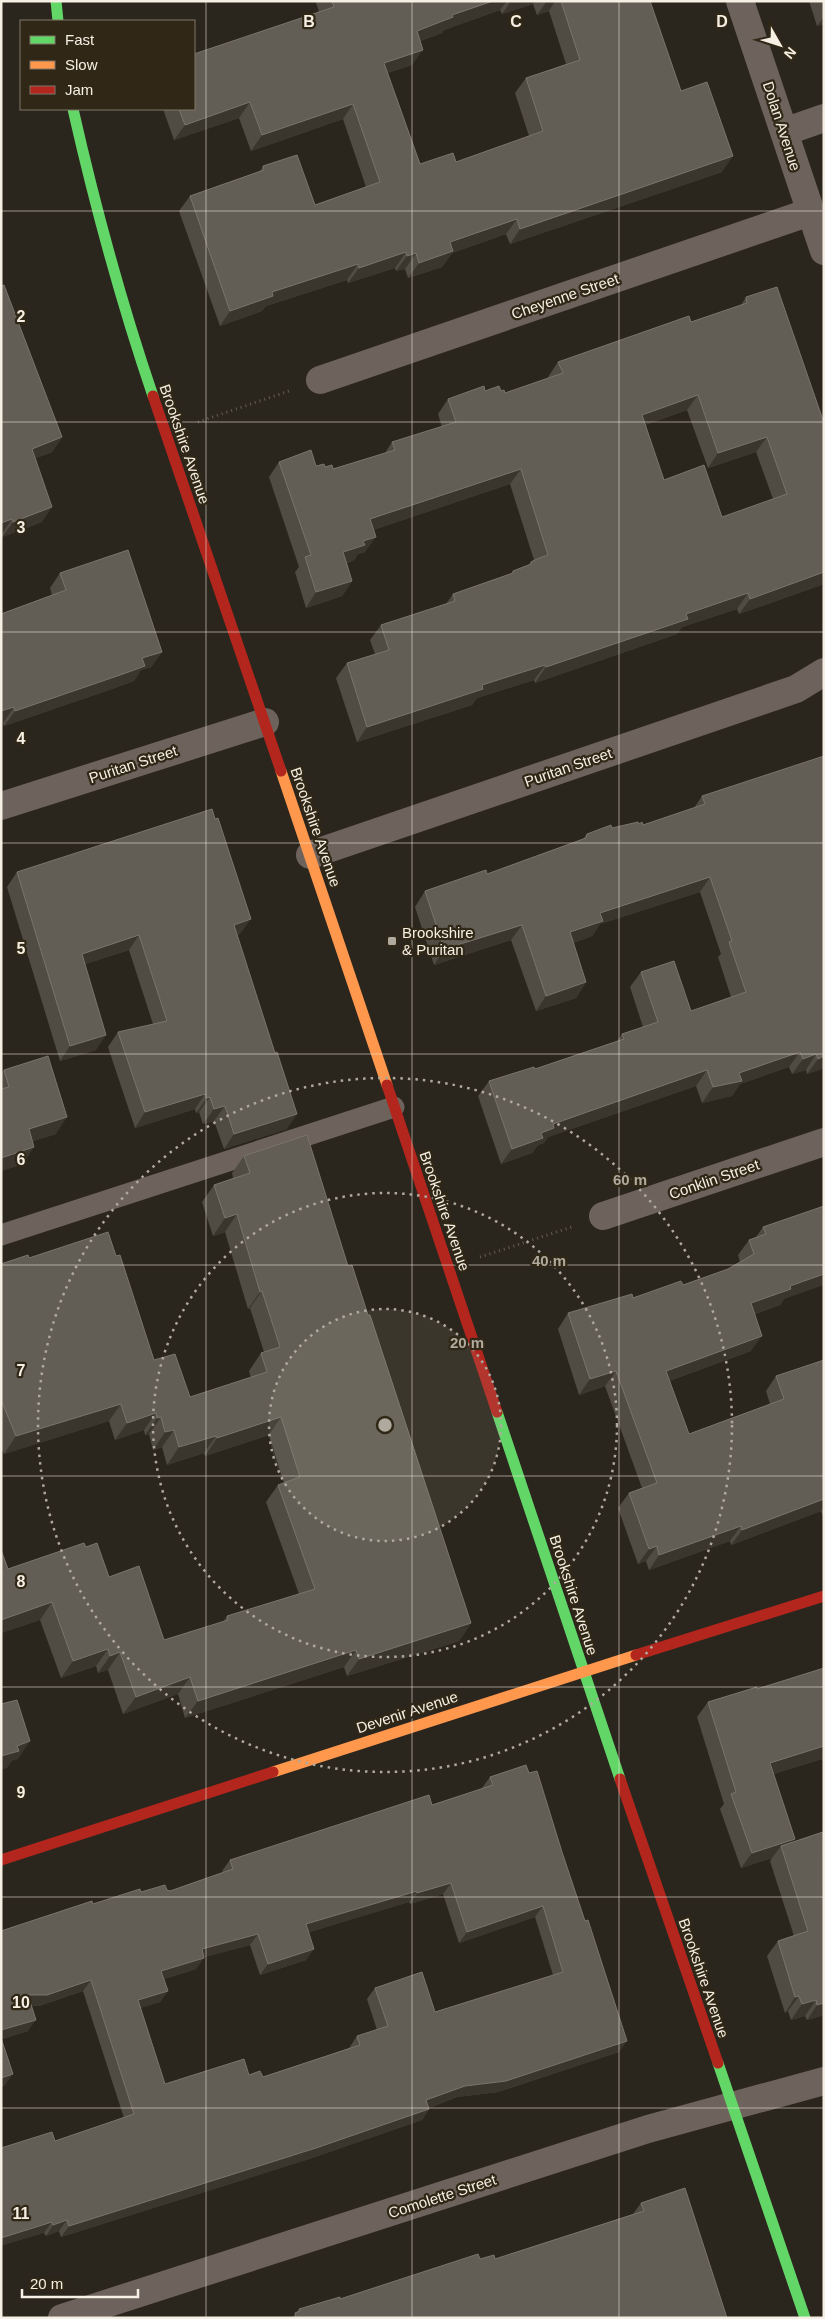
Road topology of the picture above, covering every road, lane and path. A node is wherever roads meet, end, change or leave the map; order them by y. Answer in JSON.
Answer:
{"nodes":[{"id":1,"x":56,"y":1,"type":"edge"},
{"id":2,"x":740,"y":1,"type":"edge"},
{"id":3,"x":58,"y":20,"type":"edge"},
{"id":4,"x":73,"y":110,"type":"edge"},
{"id":5,"x":824,"y":118,"type":"edge"},
{"id":6,"x":784,"y":132,"type":"junction"},
{"id":7,"x":810,"y":212,"type":"junction"},
{"id":8,"x":824,"y":251,"type":"edge"},
{"id":9,"x":320,"y":380,"type":"joint"},
{"id":10,"x":165,"y":434,"type":"junction"},
{"id":11,"x":824,"y":672,"type":"edge"},
{"id":12,"x":265,"y":722,"type":"junction"},
{"id":13,"x":1,"y":806,"type":"edge"},
{"id":14,"x":310,"y":855,"type":"junction"},
{"id":15,"x":394,"y":1107,"type":"junction"},
{"id":16,"x":824,"y":1142,"type":"edge"},
{"id":17,"x":603,"y":1216,"type":"joint"},
{"id":18,"x":1,"y":1235,"type":"edge"},
{"id":19,"x":449,"y":1267,"type":"junction"},
{"id":20,"x":824,"y":1596,"type":"edge"},
{"id":21,"x":584,"y":1672,"type":"junction"},
{"id":22,"x":1,"y":1860,"type":"edge"},
{"id":23,"x":824,"y":2081,"type":"edge"},
{"id":24,"x":732,"y":2107,"type":"junction"},
{"id":25,"x":62,"y":2318,"type":"edge"},
{"id":26,"x":805,"y":2318,"type":"edge"}],
"edges":[{"from":1,"to":3,"type":"street"},
{"from":2,"to":6,"type":"street","name":"Dolan Avenue"},
{"from":4,"to":10,"type":"street","name":"Brookshire Avenue"},
{"from":5,"to":6,"type":"street"},
{"from":6,"to":7,"type":"street","name":"Dolan Avenue"},
{"from":7,"to":8,"type":"street","name":"Dolan Avenue"},
{"from":7,"to":9,"type":"street","name":"Cheyenne Street"},
{"from":9,"to":10,"type":"path"},
{"from":10,"to":12,"type":"street","name":"Brookshire Avenue"},
{"from":11,"to":14,"type":"street","name":"Puritan Street"},
{"from":12,"to":13,"type":"street","name":"Puritan Street"},
{"from":12,"to":14,"type":"street","name":"Brookshire Avenue"},
{"from":14,"to":15,"type":"street","name":"Brookshire Avenue"},
{"from":15,"to":18,"type":"lane"},
{"from":15,"to":19,"type":"street","name":"Brookshire Avenue"},
{"from":16,"to":17,"type":"street","name":"Conklin Street"},
{"from":17,"to":19,"type":"path"},
{"from":19,"to":21,"type":"street","name":"Brookshire Avenue"},
{"from":20,"to":21,"type":"street","name":"Devenir Avenue"},
{"from":21,"to":22,"type":"street","name":"Devenir Avenue"},
{"from":21,"to":24,"type":"street","name":"Brookshire Avenue"},
{"from":23,"to":24,"type":"street","name":"Comolette Street"},
{"from":24,"to":25,"type":"street","name":"Comolette Street"},
{"from":24,"to":26,"type":"street","name":"Brookshire Avenue"}]}
